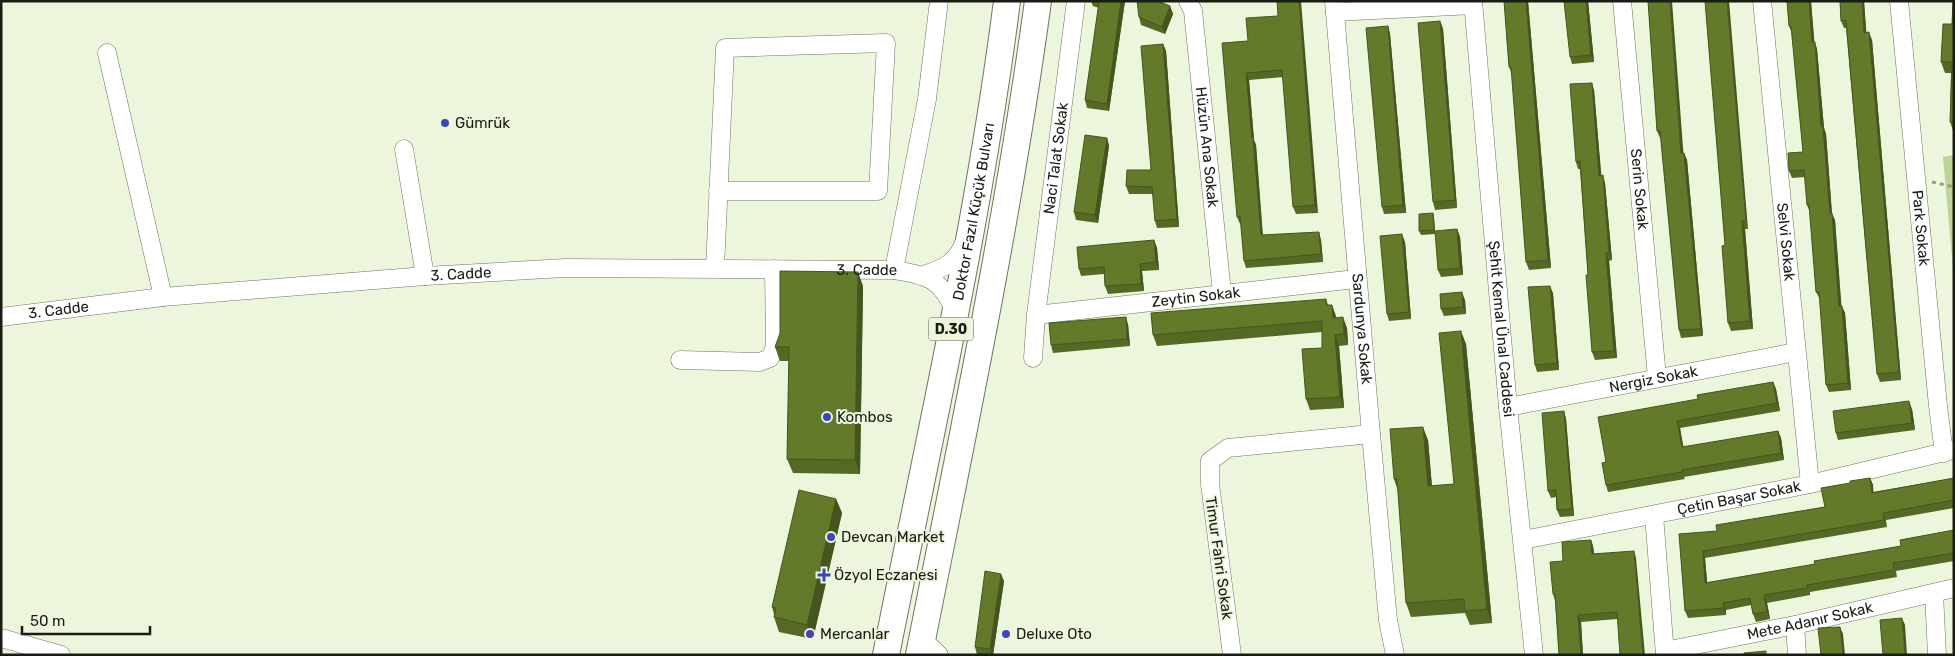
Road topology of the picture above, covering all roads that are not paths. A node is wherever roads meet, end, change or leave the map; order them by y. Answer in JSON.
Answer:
{"nodes":[{"id":1,"x":939,"y":1,"type":"edge"},
{"id":2,"x":1007,"y":1,"type":"edge"},
{"id":3,"x":1038,"y":1,"type":"edge"},
{"id":4,"x":1076,"y":1,"type":"edge"},
{"id":5,"x":1188,"y":1,"type":"edge"},
{"id":6,"x":1622,"y":1,"type":"edge"},
{"id":7,"x":1762,"y":1,"type":"edge"},
{"id":8,"x":1899,"y":1,"type":"edge"},
{"id":9,"x":1473,"y":3,"type":"edge"},
{"id":10,"x":1334,"y":7,"type":"edge"},
{"id":11,"x":107,"y":53,"type":"dead end"},
{"id":12,"x":404,"y":149,"type":"dead end"},
{"id":13,"x":718,"y":191,"type":"junction"},
{"id":14,"x":969,"y":232,"type":"junction"},
{"id":15,"x":715,"y":268,"type":"junction"},
{"id":16,"x":774,"y":268,"type":"junction"},
{"id":17,"x":894,"y":270,"type":"junction"},
{"id":18,"x":924,"y":275,"type":"junction"},
{"id":19,"x":425,"y":276,"type":"junction"},
{"id":20,"x":1356,"y":279,"type":"junction"},
{"id":21,"x":1222,"y":293,"type":"junction"},
{"id":22,"x":163,"y":296,"type":"junction"},
{"id":23,"x":955,"y":312,"type":"junction"},
{"id":24,"x":1036,"y":314,"type":"junction"},
{"id":25,"x":1,"y":317,"type":"edge"},
{"id":26,"x":1796,"y":352,"type":"junction"},
{"id":27,"x":1032,"y":358,"type":"dead end"},
{"id":28,"x":680,"y":360,"type":"dead end"},
{"id":29,"x":1658,"y":377,"type":"junction"},
{"id":30,"x":1508,"y":407,"type":"junction"},
{"id":31,"x":1371,"y":434,"type":"junction"},
{"id":32,"x":1949,"y":452,"type":"edge"},
{"id":33,"x":1810,"y":484,"type":"junction"},
{"id":34,"x":1654,"y":515,"type":"junction"},
{"id":35,"x":1523,"y":540,"type":"junction"},
{"id":36,"x":1954,"y":588,"type":"edge"},
{"id":37,"x":1934,"y":593,"type":"junction"},
{"id":38,"x":1795,"y":625,"type":"junction"},
{"id":39,"x":1,"y":638,"type":"edge"},
{"id":40,"x":927,"y":650,"type":"edge"},
{"id":41,"x":1665,"y":653,"type":"edge"},
{"id":42,"x":62,"y":655,"type":"edge"},
{"id":43,"x":886,"y":655,"type":"edge"},
{"id":44,"x":1232,"y":655,"type":"edge"},
{"id":45,"x":1395,"y":655,"type":"edge"},
{"id":46,"x":1534,"y":655,"type":"edge"},
{"id":47,"x":1798,"y":655,"type":"edge"},
{"id":48,"x":1937,"y":655,"type":"edge"}],
"edges":[{"from":1,"to":17,"type":"street"},
{"from":2,"to":14,"type":"highway","name":"Doktor Fazıl Küçük Bulvarı","number":"D.30"},
{"from":3,"to":40,"type":"highway","name":"Doktor Fazıl Küçük Bulvarı","number":"D.30"},
{"from":4,"to":24,"type":"street","name":"Naci Talat Sokak"},
{"from":5,"to":21,"type":"street","name":"Hüzün Ana Sokak"},
{"from":6,"to":29,"type":"street","name":"Serin Sokak"},
{"from":7,"to":26,"type":"street","name":"Selvi Sokak"},
{"from":8,"to":32,"type":"street","name":"Park Sokak"},
{"from":9,"to":10,"type":"street"},
{"from":9,"to":30,"type":"street","name":"Şehit Kemal Ünal Caddesi"},
{"from":10,"to":20,"type":"street","name":"Sardunya Sokak"},
{"from":11,"to":22,"type":"street"},
{"from":12,"to":19,"type":"street"},
{"from":13,"to":13,"type":"street"},
{"from":13,"to":15,"type":"street"},
{"from":14,"to":18,"type":"street"},
{"from":14,"to":23,"type":"highway","name":"Doktor Fazıl Küçük Bulvarı","number":"D.30"},
{"from":15,"to":16,"type":"street","name":"3. Cadde"},
{"from":15,"to":19,"type":"street","name":"3. Cadde"},
{"from":16,"to":17,"type":"street","name":"3. Cadde"},
{"from":16,"to":28,"type":"street"},
{"from":17,"to":18,"type":"street","name":"3. Cadde"},
{"from":18,"to":23,"type":"street"},
{"from":19,"to":22,"type":"street","name":"3. Cadde"},
{"from":20,"to":21,"type":"street","name":"Zeytin Sokak"},
{"from":20,"to":31,"type":"street","name":"Sardunya Sokak"},
{"from":21,"to":24,"type":"street","name":"Zeytin Sokak"},
{"from":22,"to":25,"type":"street","name":"3. Cadde"},
{"from":23,"to":43,"type":"highway","name":"Doktor Fazıl Küçük Bulvarı","number":"D.30"},
{"from":24,"to":27,"type":"street","name":"Naci Talat Sokak"},
{"from":26,"to":29,"type":"street","name":"Nergiz Sokak"},
{"from":26,"to":33,"type":"street","name":"Selvi Sokak"},
{"from":29,"to":30,"type":"street","name":"Nergiz Sokak"},
{"from":30,"to":35,"type":"street","name":"Şehit Kemal Ünal Caddesi"},
{"from":31,"to":44,"type":"street","name":"Timur Fahri Sokak"},
{"from":31,"to":45,"type":"street","name":"Sardunya Sokak"},
{"from":32,"to":33,"type":"street","name":"Çetin Başar Sokak"},
{"from":33,"to":34,"type":"street","name":"Çetin Başar Sokak"},
{"from":34,"to":35,"type":"street","name":"Çetin Başar Sokak"},
{"from":34,"to":41,"type":"street"},
{"from":35,"to":46,"type":"street","name":"Şehit Kemal Ünal Caddesi"},
{"from":36,"to":37,"type":"street","name":"Mete Adanır Sokak"},
{"from":37,"to":38,"type":"street","name":"Mete Adanır Sokak"},
{"from":37,"to":48,"type":"street"},
{"from":38,"to":41,"type":"street","name":"Mete Adanır Sokak"},
{"from":38,"to":47,"type":"street"},
{"from":39,"to":42,"type":"street"}]}
